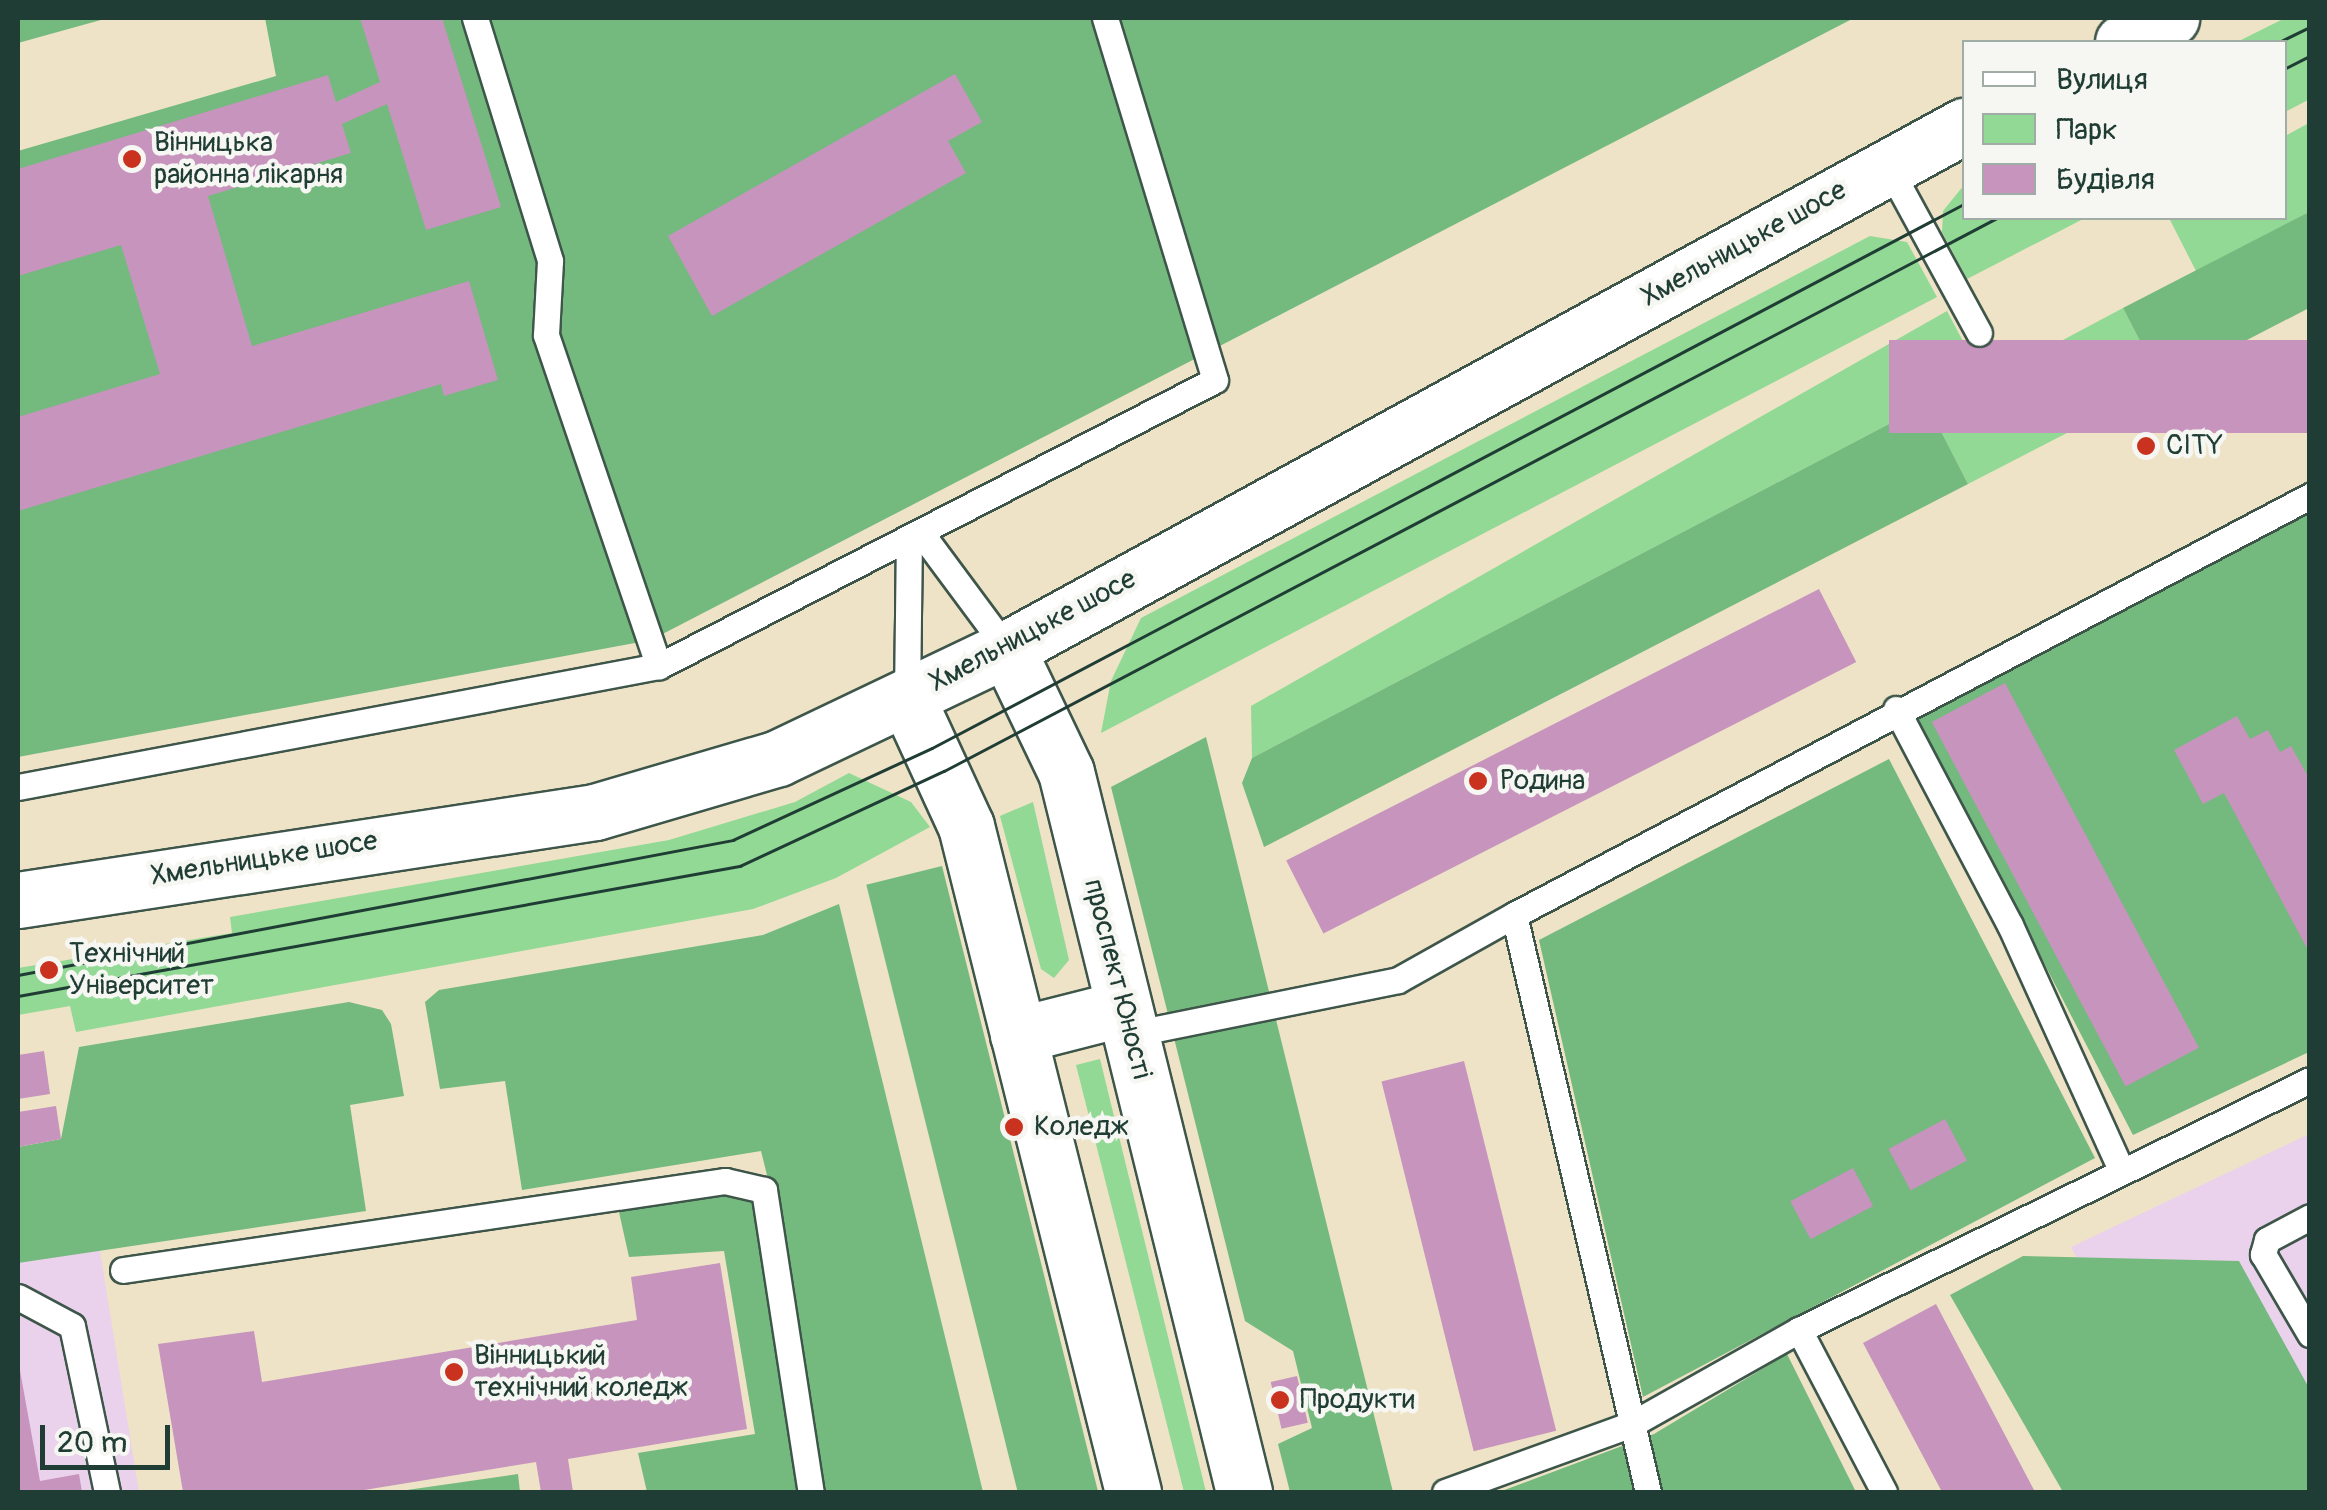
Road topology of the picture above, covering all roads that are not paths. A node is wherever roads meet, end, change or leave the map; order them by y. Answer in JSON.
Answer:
{"nodes":[{"id":1,"x":475,"y":18,"type":"edge"},
{"id":2,"x":1105,"y":18,"type":"edge"},
{"id":3,"x":2171,"y":18,"type":"edge"},
{"id":4,"x":2127,"y":40,"type":"edge"},
{"id":5,"x":1962,"y":127,"type":"edge"},
{"id":6,"x":1888,"y":166,"type":"junction"},
{"id":7,"x":1979,"y":333,"type":"dead end"},
{"id":8,"x":2310,"y":496,"type":"edge"},
{"id":9,"x":915,"y":536,"type":"junction"},
{"id":10,"x":1007,"y":649,"type":"junction"},
{"id":11,"x":658,"y":666,"type":"junction"},
{"id":12,"x":907,"y":698,"type":"junction"},
{"id":13,"x":1896,"y":708,"type":"junction"},
{"id":14,"x":18,"y":787,"type":"edge"},
{"id":15,"x":18,"y":900,"type":"edge"},
{"id":16,"x":1514,"y":915,"type":"junction"},
{"id":17,"x":1128,"y":1021,"type":"junction"},
{"id":18,"x":1018,"y":1035,"type":"junction"},
{"id":19,"x":2310,"y":1080,"type":"edge"},
{"id":20,"x":2120,"y":1170,"type":"junction"},
{"id":21,"x":2310,"y":1218,"type":"edge"},
{"id":22,"x":123,"y":1270,"type":"dead end"},
{"id":23,"x":18,"y":1297,"type":"edge"},
{"id":24,"x":1799,"y":1330,"type":"junction"},
{"id":25,"x":2310,"y":1334,"type":"edge"},
{"id":26,"x":1632,"y":1424,"type":"junction"},
{"id":27,"x":107,"y":1492,"type":"edge"},
{"id":28,"x":811,"y":1492,"type":"edge"},
{"id":29,"x":1133,"y":1492,"type":"edge"},
{"id":30,"x":1244,"y":1492,"type":"edge"},
{"id":31,"x":1446,"y":1492,"type":"edge"},
{"id":32,"x":1648,"y":1492,"type":"edge"},
{"id":33,"x":1884,"y":1492,"type":"edge"}],
"edges":[{"from":1,"to":11,"type":"lane"},
{"from":2,"to":9,"type":"lane"},
{"from":3,"to":4,"type":"main road"},
{"from":5,"to":6,"type":"main road","name":"Хмельницьке шосе"},
{"from":6,"to":7,"type":"lane"},
{"from":6,"to":10,"type":"main road","name":"Хмельницьке шосе"},
{"from":8,"to":13,"type":"lane"},
{"from":9,"to":10,"type":"lane"},
{"from":9,"to":11,"type":"lane"},
{"from":9,"to":12,"type":"lane"},
{"from":10,"to":12,"type":"main road","name":"Хмельницьке шосе"},
{"from":10,"to":17,"type":"main road","name":"проспект Юності"},
{"from":11,"to":14,"type":"lane"},
{"from":12,"to":15,"type":"main road","name":"Хмельницьке шосе"},
{"from":12,"to":18,"type":"main road"},
{"from":13,"to":16,"type":"lane"},
{"from":13,"to":20,"type":"lane"},
{"from":16,"to":17,"type":"lane"},
{"from":16,"to":26,"type":"lane"},
{"from":17,"to":18,"type":"main road"},
{"from":17,"to":30,"type":"main road","name":"проспект Юності"},
{"from":18,"to":29,"type":"main road"},
{"from":19,"to":20,"type":"lane"},
{"from":20,"to":24,"type":"lane"},
{"from":21,"to":25,"type":"lane"},
{"from":22,"to":28,"type":"lane"},
{"from":23,"to":27,"type":"lane"},
{"from":24,"to":26,"type":"lane"},
{"from":24,"to":33,"type":"lane"},
{"from":26,"to":31,"type":"lane"},
{"from":26,"to":32,"type":"lane"}]}
